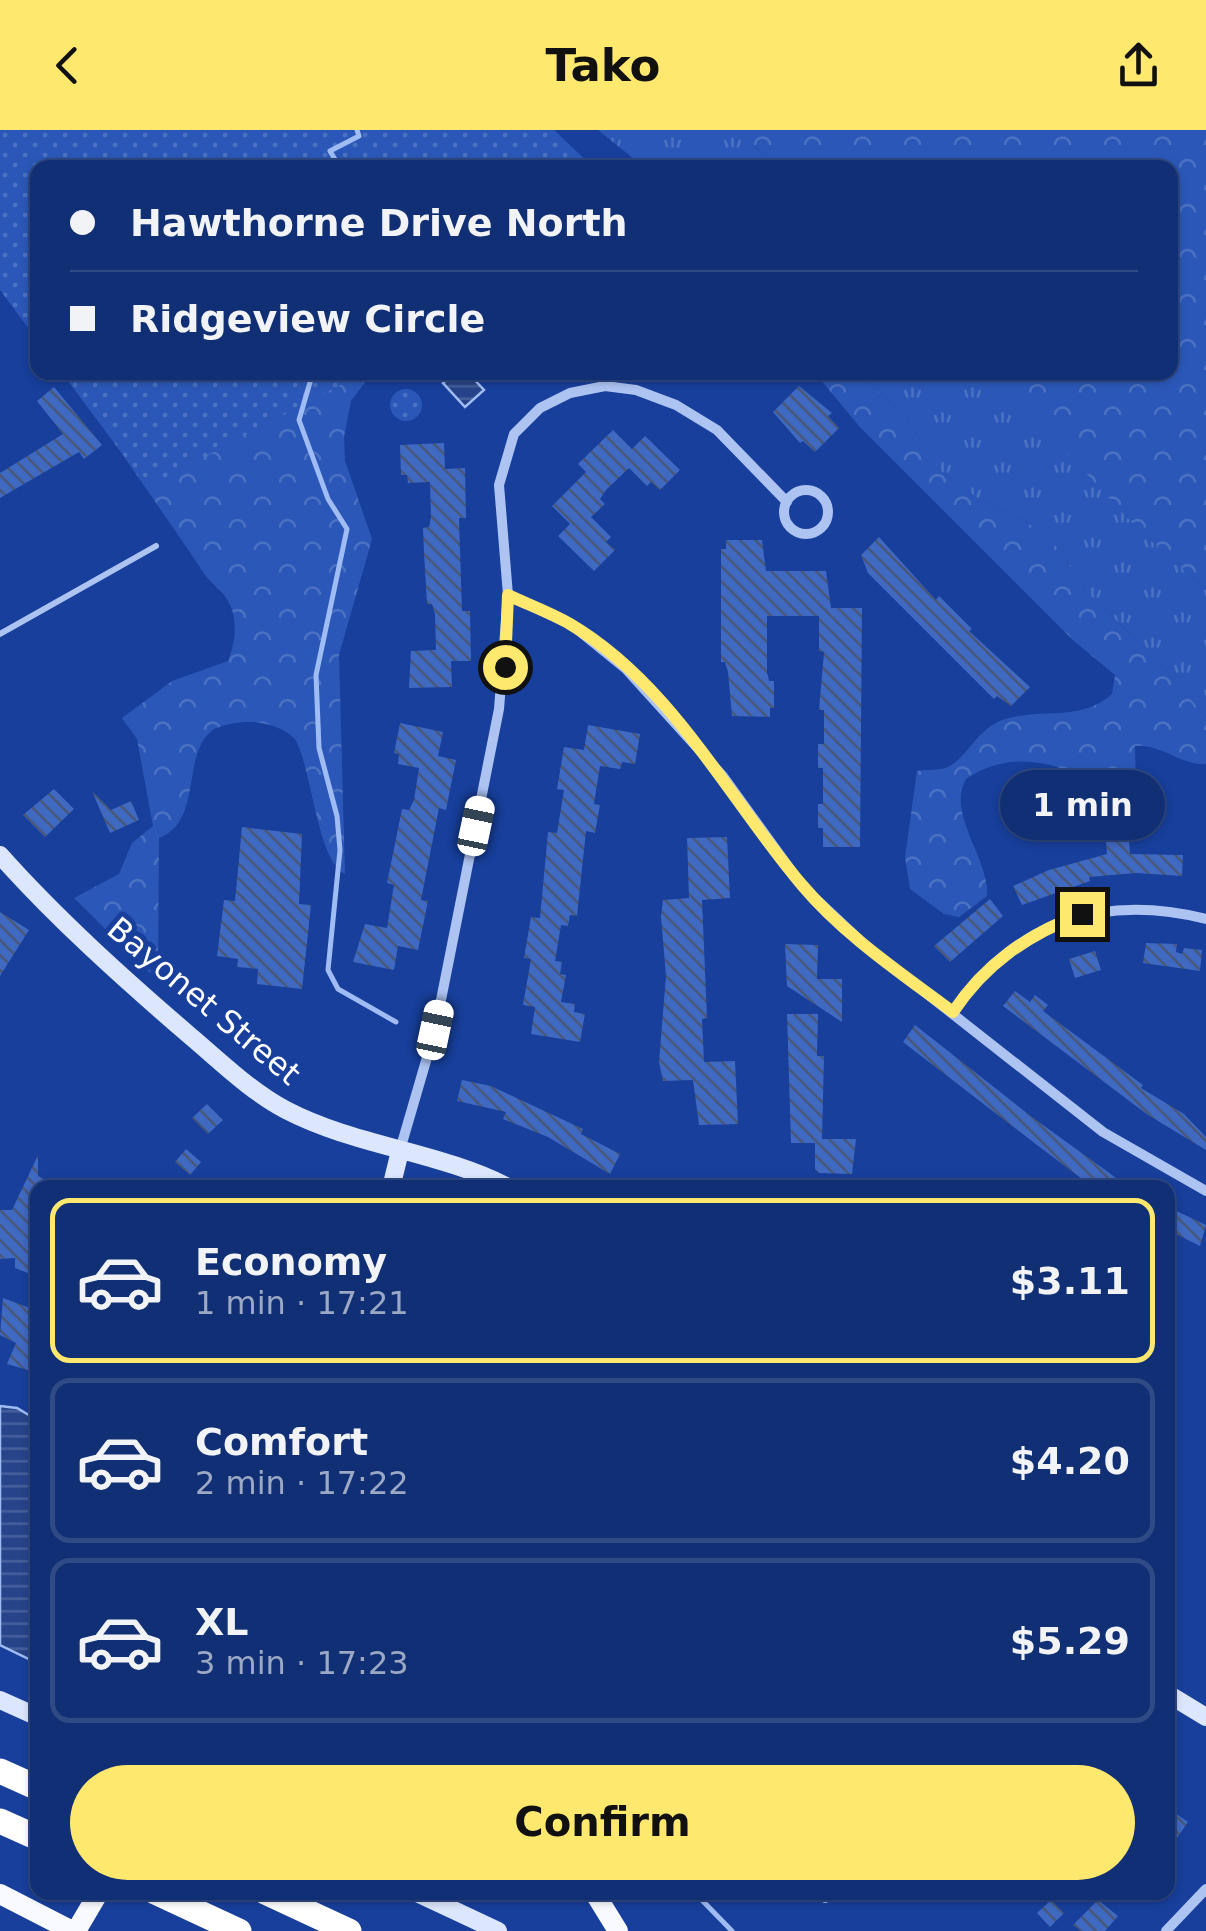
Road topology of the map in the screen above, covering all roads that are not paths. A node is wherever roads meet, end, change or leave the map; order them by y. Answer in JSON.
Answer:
{"nodes":[{"id":1,"x":786,"y":502,"type":"junction"},
{"id":2,"x":156,"y":546,"type":"dead end"},
{"id":3,"x":508,"y":595,"type":"junction"},
{"id":4,"x":0,"y":634,"type":"edge"},
{"id":5,"x":0,"y":855,"type":"edge"},
{"id":6,"x":1206,"y":919,"type":"edge"},
{"id":7,"x":953,"y":1012,"type":"junction"},
{"id":8,"x":400,"y":1151,"type":"junction"},
{"id":9,"x":393,"y":1180,"type":"edge"},
{"id":10,"x":492,"y":1180,"type":"edge"},
{"id":11,"x":1206,"y":1191,"type":"edge"},
{"id":12,"x":1175,"y":1698,"type":"edge"},
{"id":13,"x":0,"y":1700,"type":"edge"},
{"id":14,"x":30,"y":1713,"type":"edge"},
{"id":15,"x":1206,"y":1717,"type":"edge"},
{"id":16,"x":0,"y":1771,"type":"edge"},
{"id":17,"x":30,"y":1784,"type":"edge"},
{"id":18,"x":0,"y":1822,"type":"edge"},
{"id":19,"x":30,"y":1835,"type":"edge"},
{"id":20,"x":1206,"y":1890,"type":"edge"},
{"id":21,"x":0,"y":1894,"type":"edge"},
{"id":22,"x":94,"y":1900,"type":"edge"},
{"id":23,"x":173,"y":1900,"type":"edge"},
{"id":24,"x":282,"y":1900,"type":"edge"},
{"id":25,"x":432,"y":1900,"type":"edge"},
{"id":26,"x":599,"y":1900,"type":"edge"},
{"id":27,"x":74,"y":1931,"type":"edge"},
{"id":28,"x":86,"y":1931,"type":"edge"},
{"id":29,"x":239,"y":1931,"type":"edge"},
{"id":30,"x":349,"y":1931,"type":"edge"},
{"id":31,"x":498,"y":1931,"type":"edge"},
{"id":32,"x":618,"y":1931,"type":"edge"},
{"id":33,"x":1166,"y":1931,"type":"edge"}],
"edges":[{"from":1,"to":1,"type":"street"},
{"from":1,"to":3,"type":"street"},
{"from":2,"to":4,"type":"lane"},
{"from":3,"to":7,"type":"street"},
{"from":3,"to":8,"type":"street"},
{"from":5,"to":8,"type":"street","name":"Bayonet Street"},
{"from":6,"to":7,"type":"street"},
{"from":7,"to":11,"type":"street"},
{"from":8,"to":9,"type":"street"},
{"from":8,"to":10,"type":"street","name":"Bayonet Street"},
{"from":12,"to":15,"type":"street"},
{"from":13,"to":14,"type":"street"},
{"from":16,"to":17,"type":"highway"},
{"from":18,"to":19,"type":"highway"},
{"from":20,"to":33,"type":"street"},
{"from":21,"to":27,"type":"main road"},
{"from":21,"to":28,"type":"street"},
{"from":22,"to":27,"type":"main road"},
{"from":23,"to":29,"type":"highway"},
{"from":24,"to":30,"type":"highway"},
{"from":25,"to":31,"type":"street"},
{"from":26,"to":32,"type":"main road"}]}
